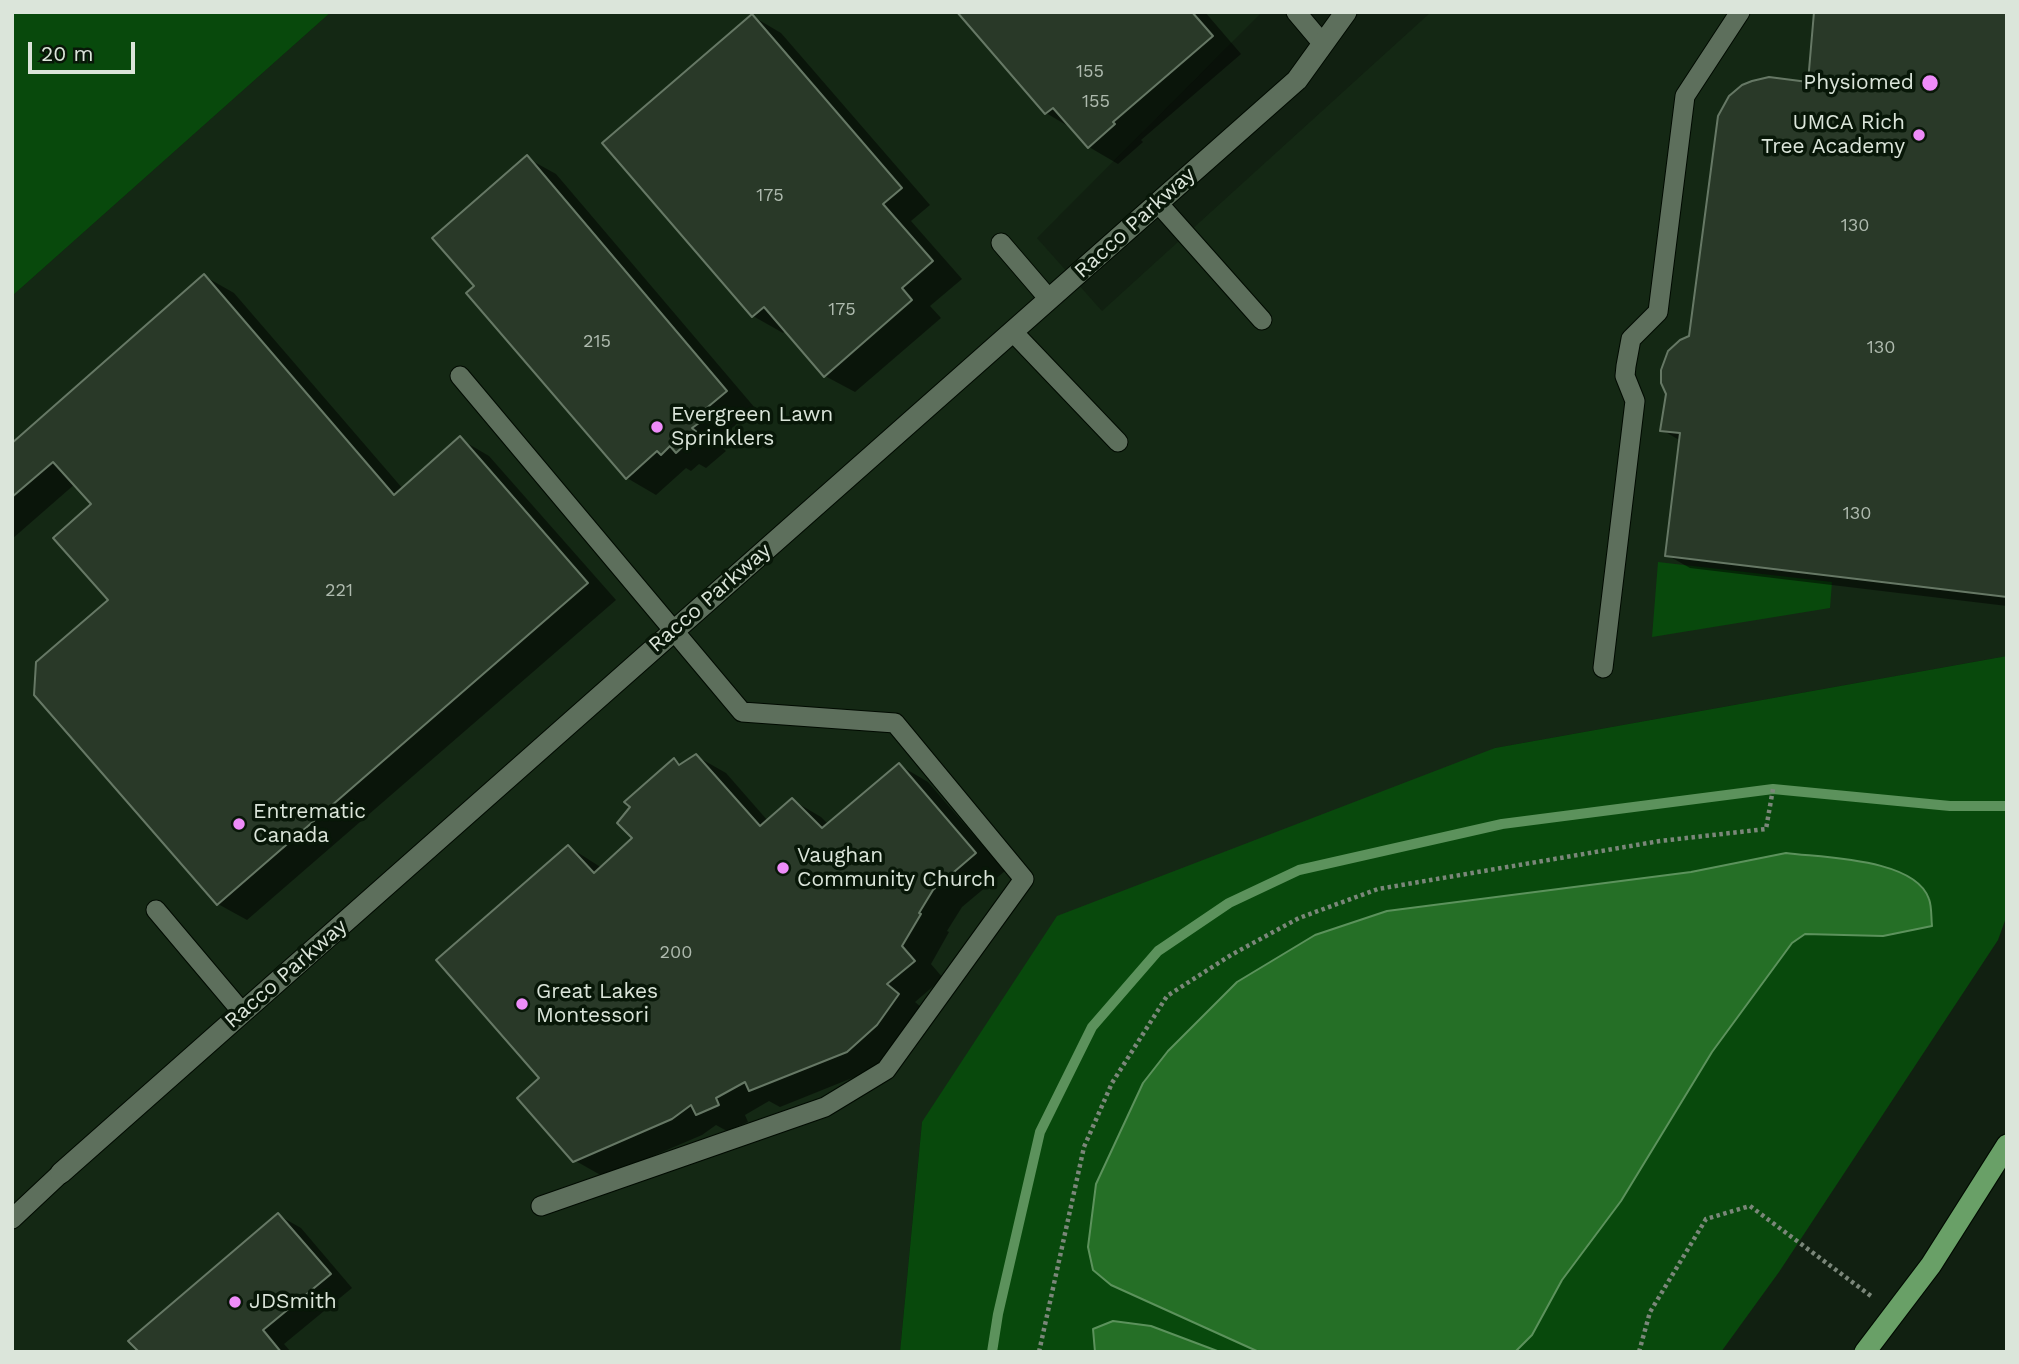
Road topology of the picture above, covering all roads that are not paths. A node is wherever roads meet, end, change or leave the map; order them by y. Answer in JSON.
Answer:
{"nodes":[{"id":1,"x":1296,"y":12,"type":"edge"},
{"id":2,"x":1346,"y":12,"type":"edge"},
{"id":3,"x":1740,"y":12,"type":"edge"},
{"id":4,"x":1323,"y":44,"type":"junction"},
{"id":5,"x":1158,"y":202,"type":"junction"},
{"id":6,"x":1001,"y":243,"type":"dead end"},
{"id":7,"x":1049,"y":299,"type":"junction"},
{"id":8,"x":1262,"y":320,"type":"dead end"},
{"id":9,"x":1013,"y":332,"type":"junction"},
{"id":10,"x":460,"y":376,"type":"dead end"},
{"id":11,"x":1118,"y":442,"type":"dead end"},
{"id":12,"x":675,"y":630,"type":"junction"},
{"id":13,"x":1603,"y":668,"type":"dead end"},
{"id":14,"x":156,"y":910,"type":"dead end"},
{"id":15,"x":242,"y":1012,"type":"junction"},
{"id":16,"x":2007,"y":1145,"type":"edge"},
{"id":17,"x":61,"y":1172,"type":"junction"},
{"id":18,"x":12,"y":1200,"type":"edge"},
{"id":19,"x":541,"y":1206,"type":"dead end"},
{"id":20,"x":12,"y":1219,"type":"edge"},
{"id":21,"x":1865,"y":1352,"type":"edge"}],
"edges":[{"from":1,"to":4,"type":"lane"},
{"from":2,"to":4,"type":"street","name":"Racco Parkway"},
{"from":3,"to":13,"type":"lane"},
{"from":4,"to":5,"type":"street","name":"Racco Parkway"},
{"from":5,"to":7,"type":"street","name":"Racco Parkway"},
{"from":5,"to":8,"type":"lane"},
{"from":6,"to":7,"type":"lane"},
{"from":7,"to":9,"type":"street","name":"Racco Parkway"},
{"from":9,"to":11,"type":"lane"},
{"from":9,"to":12,"type":"street","name":"Racco Parkway"},
{"from":10,"to":12,"type":"lane"},
{"from":12,"to":15,"type":"street","name":"Racco Parkway"},
{"from":12,"to":19,"type":"lane"},
{"from":14,"to":15,"type":"lane"},
{"from":15,"to":17,"type":"street","name":"Racco Parkway"},
{"from":16,"to":21,"type":"highway"},
{"from":17,"to":18,"type":"lane"},
{"from":17,"to":20,"type":"lane"}]}
